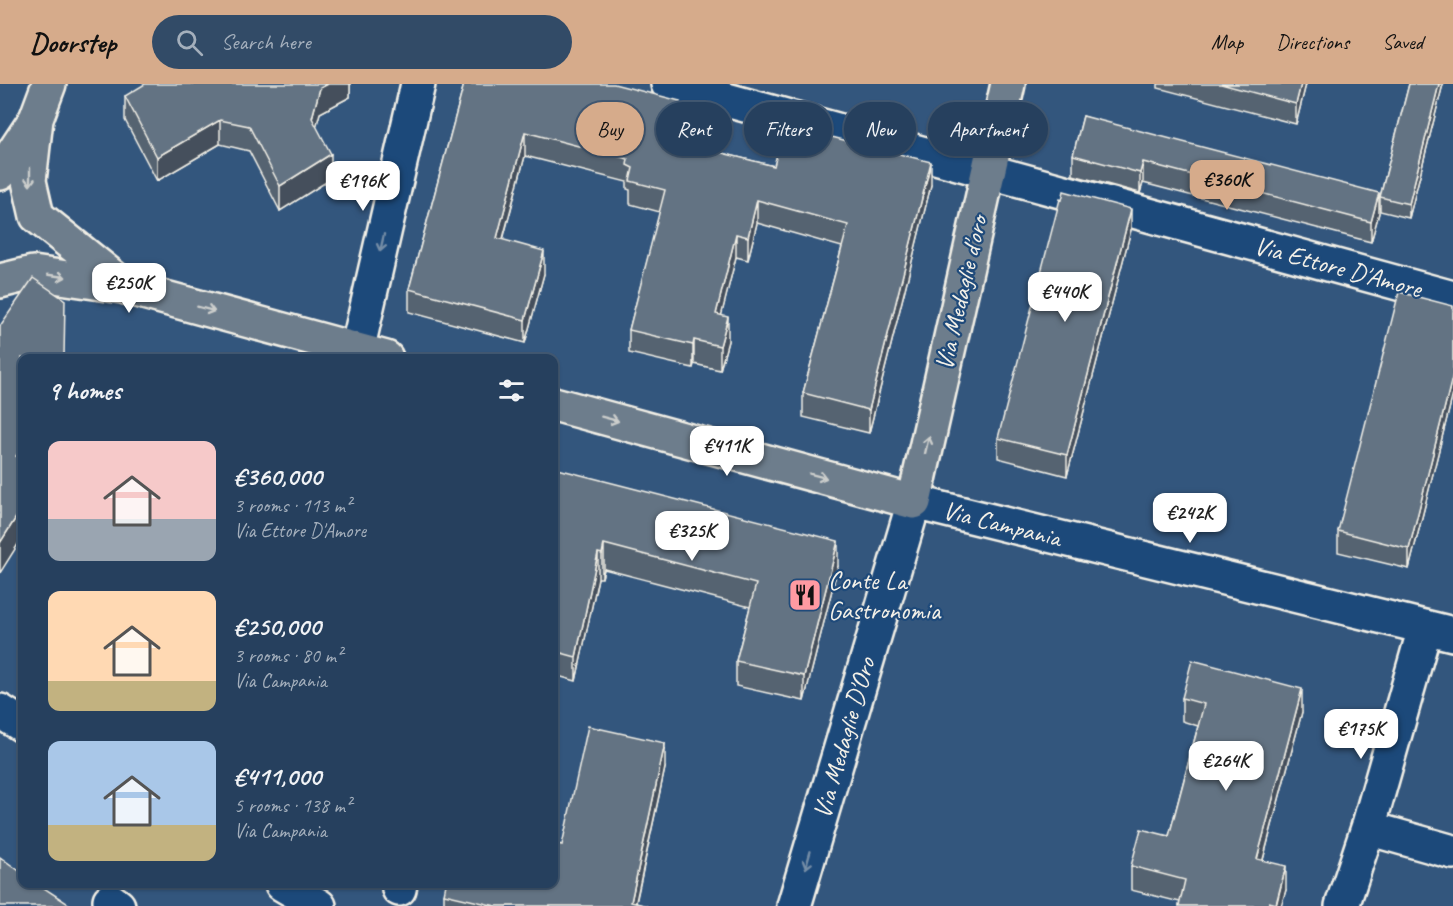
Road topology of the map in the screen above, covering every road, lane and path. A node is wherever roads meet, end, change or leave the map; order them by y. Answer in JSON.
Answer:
{"nodes":[{"id":1,"x":49,"y":84,"type":"edge"},
{"id":2,"x":418,"y":84,"type":"edge"},
{"id":3,"x":668,"y":84,"type":"edge"},
{"id":4,"x":1008,"y":84,"type":"edge"},
{"id":5,"x":36,"y":119,"type":"junction"},
{"id":6,"x":988,"y":172,"type":"junction"},
{"id":7,"x":0,"y":173,"type":"edge"},
{"id":8,"x":0,"y":281,"type":"edge"},
{"id":9,"x":125,"y":286,"type":"junction"},
{"id":10,"x":1453,"y":298,"type":"edge"},
{"id":11,"x":367,"y":354,"type":"edge"},
{"id":12,"x":371,"y":354,"type":"edge"},
{"id":13,"x":558,"y":405,"type":"edge"},
{"id":14,"x":914,"y":502,"type":"junction"},
{"id":15,"x":1439,"y":631,"type":"edge"},
{"id":16,"x":0,"y":711,"type":"edge"},
{"id":17,"x":18,"y":722,"type":"edge"},
{"id":18,"x":1368,"y":828,"type":"junction"},
{"id":19,"x":1453,"y":852,"type":"edge"},
{"id":20,"x":289,"y":888,"type":"edge"},
{"id":21,"x":319,"y":906,"type":"edge"},
{"id":22,"x":794,"y":906,"type":"edge"},
{"id":23,"x":1342,"y":906,"type":"edge"}],
"edges":[{"from":1,"to":5,"type":"main road"},
{"from":2,"to":12,"type":"street","one_way":true},
{"from":3,"to":6,"type":"street","name":"Via Ettore D'Amore"},
{"from":4,"to":6,"type":"main road","name":"Via Medaglie d'oro"},
{"from":5,"to":7,"type":"main road"},
{"from":5,"to":9,"type":"main road","one_way":true},
{"from":6,"to":10,"type":"street","name":"Via Ettore D'Amore"},
{"from":14,"to":6,"type":"main road","name":"Via Medaglie d'oro","one_way":true},
{"from":8,"to":9,"type":"main road","one_way":true},
{"from":9,"to":11,"type":"main road","one_way":true},
{"from":13,"to":14,"type":"main road","name":"Via Campania","one_way":true},
{"from":14,"to":15,"type":"street","name":"Via Campania"},
{"from":14,"to":22,"type":"street","name":"Via Medaglie D'Oro","one_way":true},
{"from":15,"to":18,"type":"street"},
{"from":16,"to":17,"type":"street"},
{"from":18,"to":19,"type":"street"},
{"from":18,"to":23,"type":"street"},
{"from":20,"to":21,"type":"street"}]}
